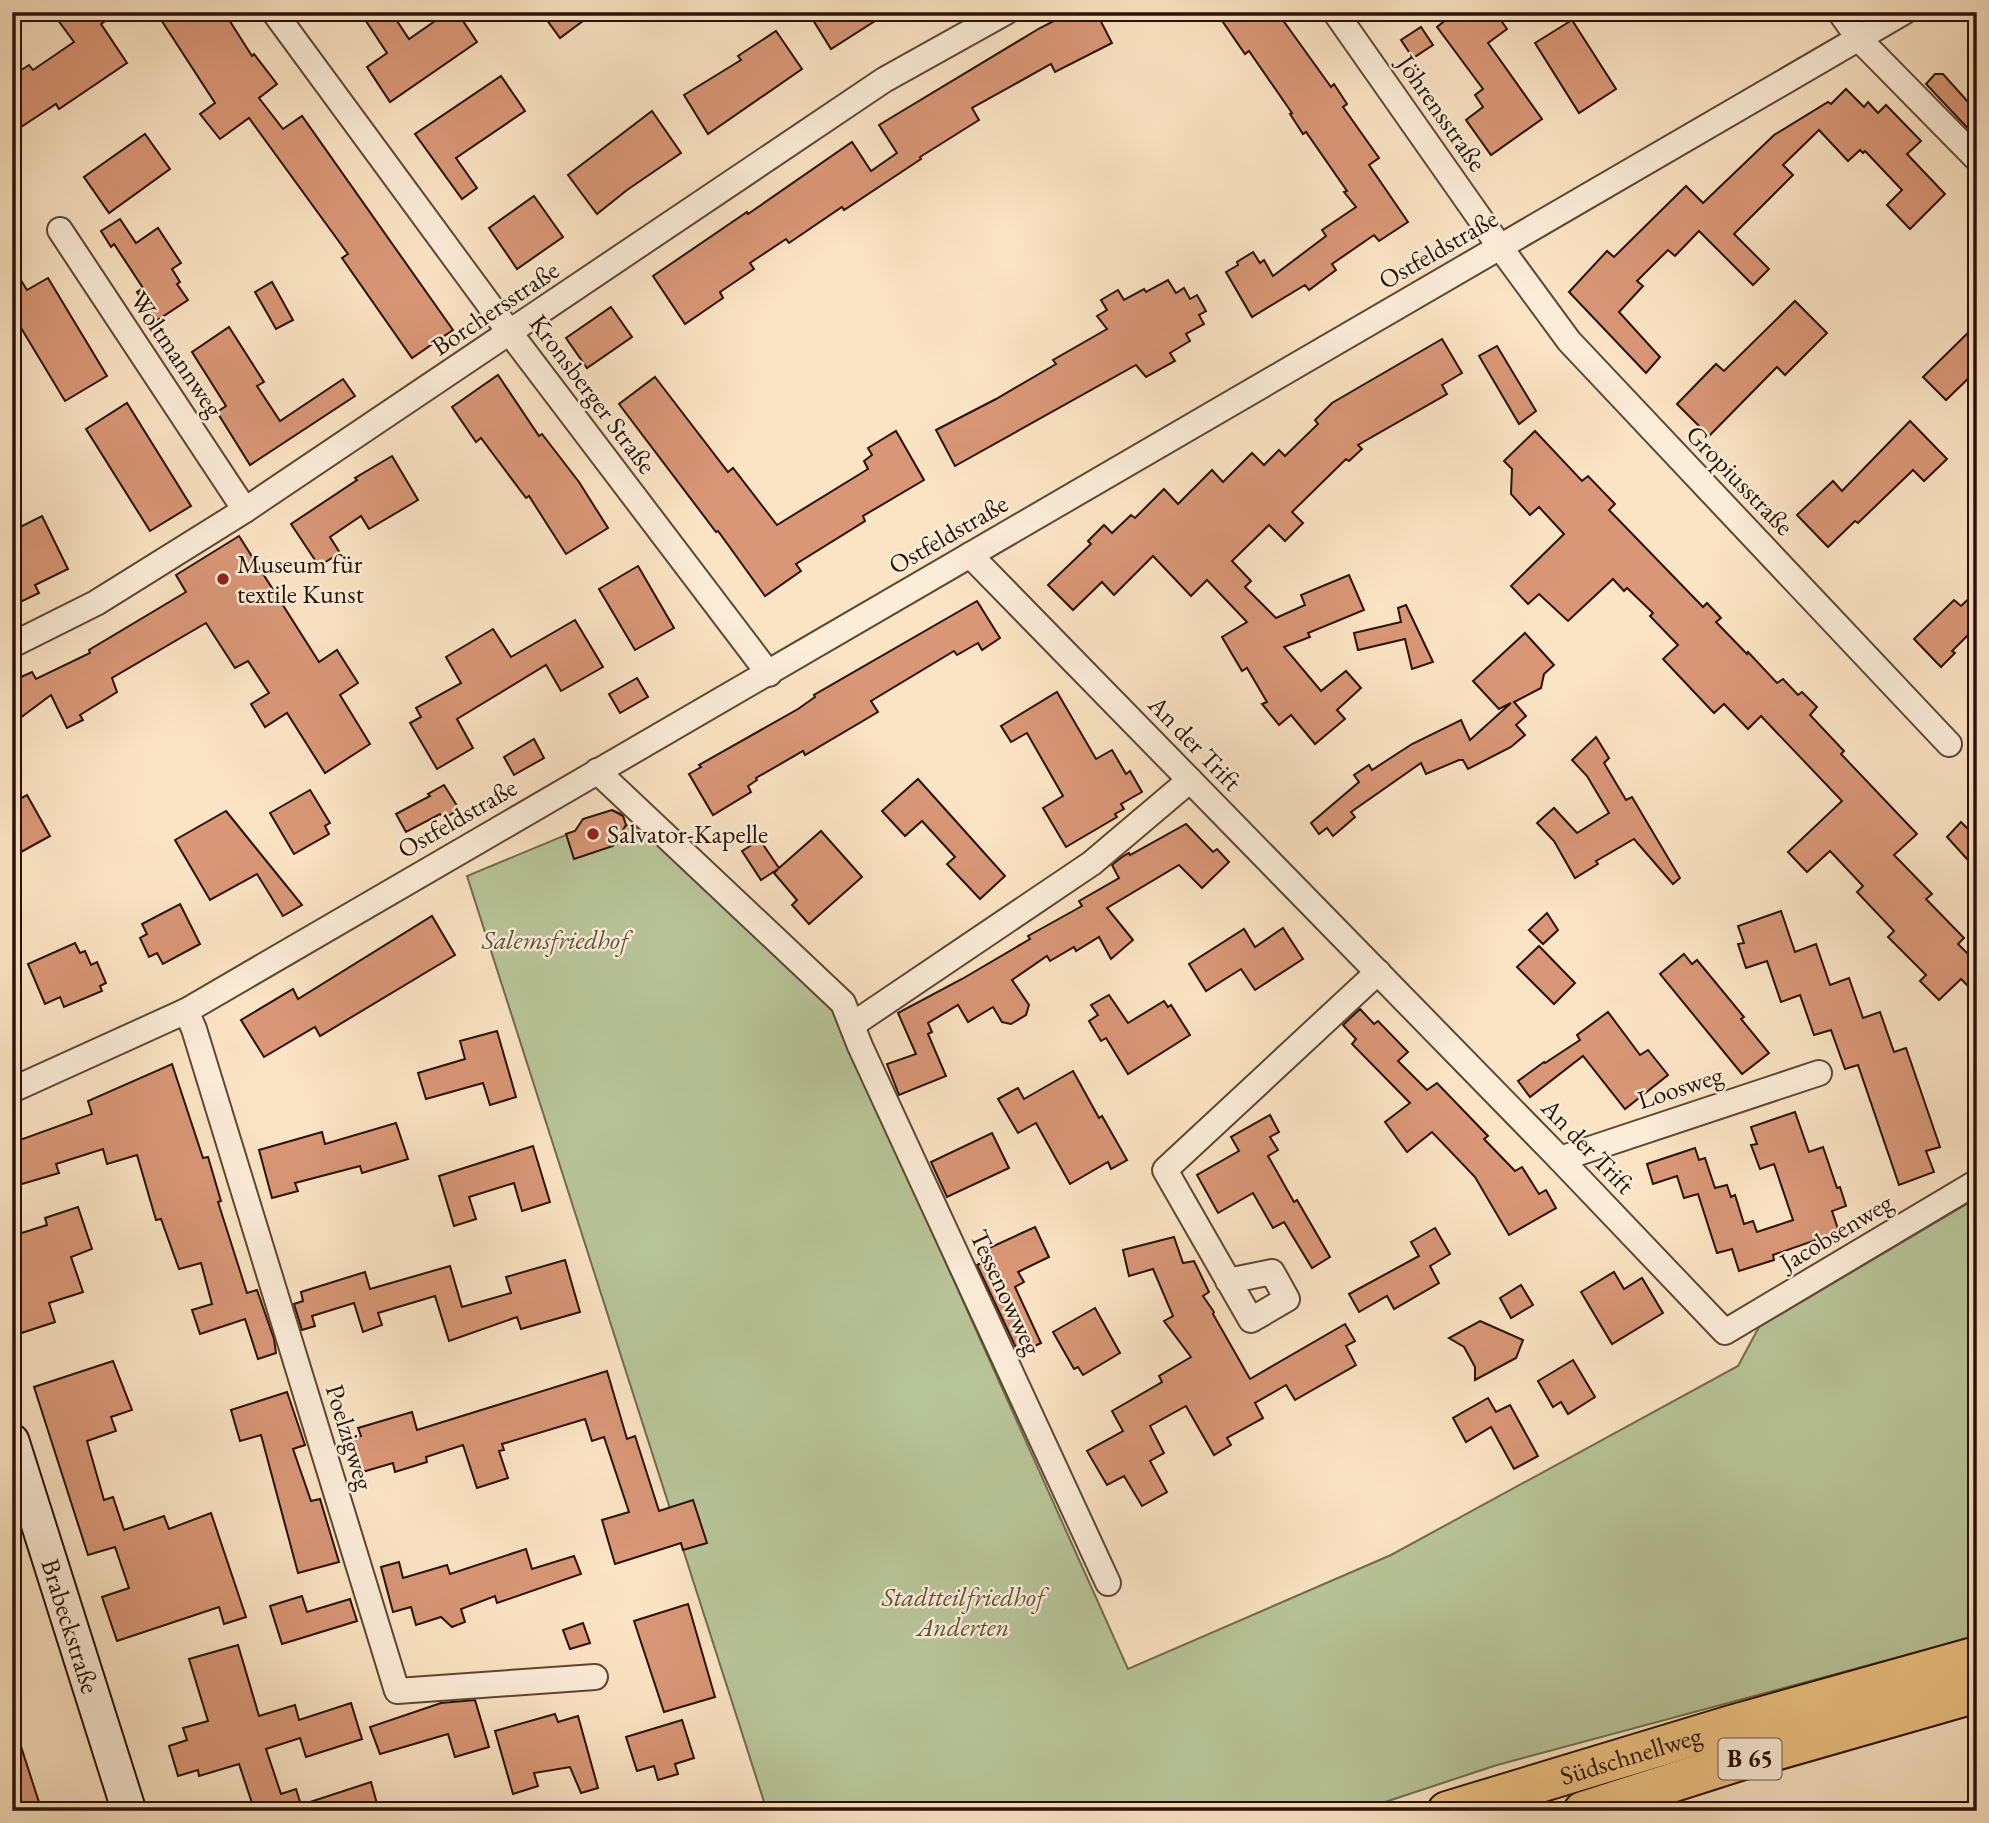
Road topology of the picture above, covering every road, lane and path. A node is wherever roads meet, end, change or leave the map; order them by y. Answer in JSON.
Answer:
{"nodes":[{"id":1,"x":274,"y":12,"type":"edge"},
{"id":2,"x":1006,"y":12,"type":"edge"},
{"id":3,"x":1335,"y":12,"type":"edge"},
{"id":4,"x":1840,"y":12,"type":"edge"},
{"id":5,"x":1904,"y":12,"type":"edge"},
{"id":6,"x":1859,"y":39,"type":"junction"},
{"id":7,"x":1977,"y":159,"type":"edge"},
{"id":8,"x":60,"y":230,"type":"dead end"},
{"id":9,"x":1500,"y":247,"type":"junction"},
{"id":10,"x":510,"y":333,"type":"junction"},
{"id":11,"x":245,"y":510,"type":"junction"},
{"id":12,"x":970,"y":555,"type":"junction"},
{"id":13,"x":12,"y":645,"type":"edge"},
{"id":14,"x":769,"y":674,"type":"junction"},
{"id":15,"x":1949,"y":744,"type":"dead end"},
{"id":16,"x":597,"y":771,"type":"junction"},
{"id":17,"x":1190,"y":780,"type":"junction"},
{"id":18,"x":1378,"y":972,"type":"junction"},
{"id":19,"x":186,"y":1011,"type":"junction"},
{"id":20,"x":852,"y":1025,"type":"junction"},
{"id":21,"x":1819,"y":1073,"type":"dead end"},
{"id":22,"x":12,"y":1090,"type":"edge"},
{"id":23,"x":1560,"y":1159,"type":"junction"},
{"id":24,"x":1977,"y":1182,"type":"edge"},
{"id":25,"x":1228,"y":1281,"type":"dead end"},
{"id":26,"x":1725,"y":1332,"type":"joint"},
{"id":27,"x":12,"y":1441,"type":"edge"},
{"id":28,"x":1108,"y":1583,"type":"dead end"},
{"id":29,"x":1977,"y":1656,"type":"edge"},
{"id":30,"x":595,"y":1677,"type":"dead end"},
{"id":31,"x":1911,"y":1692,"type":"junction"},
{"id":32,"x":1977,"y":1693,"type":"edge"},
{"id":33,"x":129,"y":1811,"type":"edge"},
{"id":34,"x":1447,"y":1811,"type":"edge"},
{"id":35,"x":1583,"y":1811,"type":"edge"}],
"edges":[{"from":1,"to":10,"type":"street","name":"Kronsberger Straße"},
{"from":2,"to":10,"type":"street","name":"Borchersstraße"},
{"from":3,"to":9,"type":"street","name":"Jöhrensstraße"},
{"from":4,"to":6,"type":"street"},
{"from":5,"to":6,"type":"street","name":"Ostfeldstraße"},
{"from":6,"to":7,"type":"street"},
{"from":6,"to":9,"type":"street","name":"Ostfeldstraße"},
{"from":8,"to":11,"type":"street","name":"Woltmannweg"},
{"from":9,"to":12,"type":"street","name":"Ostfeldstraße"},
{"from":9,"to":15,"type":"street","name":"Gropiusstraße"},
{"from":10,"to":11,"type":"street","name":"Borchersstraße"},
{"from":10,"to":14,"type":"street","name":"Kronsberger Straße"},
{"from":11,"to":13,"type":"street","name":"Borchersstraße"},
{"from":12,"to":14,"type":"street","name":"Ostfeldstraße"},
{"from":12,"to":17,"type":"street","name":"An der Trift"},
{"from":14,"to":16,"type":"street","name":"Ostfeldstraße"},
{"from":16,"to":19,"type":"street","name":"Ostfeldstraße"},
{"from":16,"to":20,"type":"street","name":"Tessenowweg"},
{"from":17,"to":18,"type":"street","name":"An der Trift"},
{"from":17,"to":20,"type":"street"},
{"from":18,"to":23,"type":"street","name":"An der Trift"},
{"from":18,"to":25,"type":"street"},
{"from":19,"to":22,"type":"street","name":"Ostfeldstraße"},
{"from":19,"to":30,"type":"street","name":"Poelzigweg"},
{"from":20,"to":28,"type":"street","name":"Tessenowweg"},
{"from":21,"to":23,"type":"street","name":"Loosweg"},
{"from":23,"to":26,"type":"street","name":"An der Trift"},
{"from":24,"to":26,"type":"street","name":"Jacobsenweg"},
{"from":27,"to":33,"type":"main road","name":"Brabeckstraße"},
{"from":29,"to":31,"type":"highway","name":"Südschnellweg","number":"B 65"},
{"from":31,"to":32,"type":"highway","name":"Südschnellweg","number":"B 65"},
{"from":31,"to":34,"type":"highway","name":"Südschnellweg","number":"B 65"},
{"from":31,"to":35,"type":"highway","name":"Südschnellweg","number":"B 65"}]}
